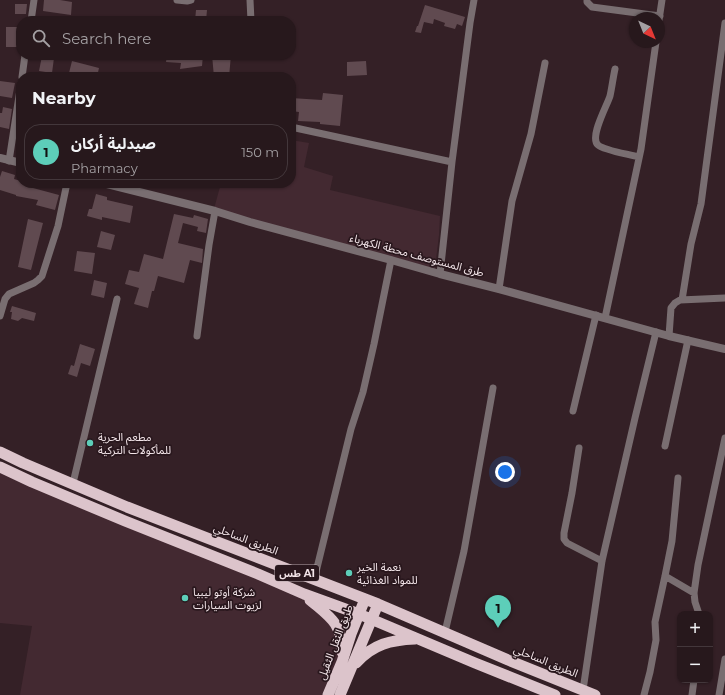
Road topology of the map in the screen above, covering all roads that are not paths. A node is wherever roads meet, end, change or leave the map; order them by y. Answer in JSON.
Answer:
{"nodes":[{"id":1,"x":34,"y":0,"type":"edge"},
{"id":2,"x":177,"y":0,"type":"edge"},
{"id":3,"x":190,"y":0,"type":"edge"},
{"id":4,"x":250,"y":0,"type":"edge"},
{"id":5,"x":474,"y":0,"type":"edge"},
{"id":6,"x":587,"y":0,"type":"edge"},
{"id":7,"x":662,"y":0,"type":"edge"},
{"id":8,"x":660,"y":12,"type":"edge"},
{"id":9,"x":629,"y":13,"type":"edge"},
{"id":10,"x":32,"y":16,"type":"edge"},
{"id":11,"x":251,"y":16,"type":"edge"},
{"id":12,"x":725,"y":23,"type":"edge"},
{"id":13,"x":655,"y":48,"type":"edge"},
{"id":14,"x":24,"y":60,"type":"edge"},
{"id":15,"x":545,"y":63,"type":"dead end"},
{"id":16,"x":615,"y":69,"type":"dead end"},
{"id":17,"x":23,"y":72,"type":"edge"},
{"id":18,"x":16,"y":116,"type":"edge"},
{"id":19,"x":296,"y":129,"type":"edge"},
{"id":20,"x":639,"y":157,"type":"junction"},
{"id":21,"x":0,"y":158,"type":"edge"},
{"id":22,"x":9,"y":161,"type":"junction"},
{"id":23,"x":452,"y":162,"type":"junction"},
{"id":24,"x":16,"y":163,"type":"edge"},
{"id":25,"x":66,"y":188,"type":"edge"},
{"id":26,"x":123,"y":188,"type":"edge"},
{"id":27,"x":215,"y":211,"type":"junction"},
{"id":28,"x":391,"y":260,"type":"junction"},
{"id":29,"x":440,"y":274,"type":"junction"},
{"id":30,"x":499,"y":288,"type":"junction"},
{"id":31,"x":725,"y":298,"type":"edge"},
{"id":32,"x":117,"y":299,"type":"dead end"},
{"id":33,"x":682,"y":300,"type":"junction"},
{"id":34,"x":596,"y":315,"type":"junction"},
{"id":35,"x":0,"y":316,"type":"edge"},
{"id":36,"x":604,"y":318,"type":"junction"},
{"id":37,"x":656,"y":332,"type":"junction"},
{"id":38,"x":197,"y":336,"type":"dead end"},
{"id":39,"x":669,"y":336,"type":"junction"},
{"id":40,"x":688,"y":340,"type":"junction"},
{"id":41,"x":725,"y":349,"type":"edge"},
{"id":42,"x":493,"y":388,"type":"dead end"},
{"id":43,"x":573,"y":411,"type":"dead end"},
{"id":44,"x":725,"y":438,"type":"edge"},
{"id":45,"x":665,"y":446,"type":"dead end"},
{"id":46,"x":579,"y":448,"type":"dead end"},
{"id":47,"x":0,"y":452,"type":"edge"},
{"id":48,"x":0,"y":467,"type":"edge"},
{"id":49,"x":678,"y":478,"type":"dead end"},
{"id":50,"x":73,"y":483,"type":"junction"},
{"id":51,"x":602,"y":561,"type":"junction"},
{"id":52,"x":665,"y":576,"type":"junction"},
{"id":53,"x":314,"y":580,"type":"junction"},
{"id":54,"x":694,"y":593,"type":"junction"},
{"id":55,"x":304,"y":594,"type":"junction"},
{"id":56,"x":365,"y":599,"type":"junction"},
{"id":57,"x":378,"y":604,"type":"junction"},
{"id":58,"x":698,"y":611,"type":"edge"},
{"id":59,"x":359,"y":614,"type":"junction"},
{"id":60,"x":372,"y":620,"type":"junction"},
{"id":61,"x":445,"y":632,"type":"junction"},
{"id":62,"x":417,"y":638,"type":"junction"},
{"id":63,"x":725,"y":658,"type":"edge"},
{"id":64,"x":342,"y":662,"type":"junction"},
{"id":65,"x":350,"y":670,"type":"junction"},
{"id":66,"x":694,"y":683,"type":"edge"},
{"id":67,"x":583,"y":690,"type":"junction"},
{"id":68,"x":328,"y":695,"type":"edge"},
{"id":69,"x":340,"y":695,"type":"edge"},
{"id":70,"x":555,"y":695,"type":"edge"},
{"id":71,"x":595,"y":695,"type":"edge"},
{"id":72,"x":644,"y":695,"type":"edge"},
{"id":73,"x":692,"y":695,"type":"edge"},
{"id":74,"x":719,"y":695,"type":"edge"}],
"edges":[{"from":1,"to":10,"type":"street"},
{"from":2,"to":3,"type":"street"},
{"from":4,"to":11,"type":"street"},
{"from":5,"to":23,"type":"street"},
{"from":6,"to":9,"type":"street"},
{"from":7,"to":8,"type":"street"},
{"from":12,"to":33,"type":"street"},
{"from":13,"to":20,"type":"street"},
{"from":14,"to":17,"type":"street"},
{"from":15,"to":30,"type":"street"},
{"from":16,"to":20,"type":"street"},
{"from":18,"to":22,"type":"street"},
{"from":19,"to":23,"type":"street"},
{"from":20,"to":36,"type":"street"},
{"from":21,"to":22,"type":"street"},
{"from":22,"to":24,"type":"street"},
{"from":23,"to":29,"type":"street"},
{"from":25,"to":35,"type":"street"},
{"from":26,"to":27,"type":"street","name":"طرق المستوصف محطة الكهرباء"},
{"from":27,"to":28,"type":"street","name":"طرق المستوصف محطة الكهرباء"},
{"from":27,"to":38,"type":"street"},
{"from":28,"to":29,"type":"street","name":"طرق المستوصف محطة الكهرباء"},
{"from":28,"to":53,"type":"street"},
{"from":29,"to":30,"type":"street","name":"طرق المستوصف محطة الكهرباء"},
{"from":30,"to":34,"type":"street","name":"طرق المستوصف محطة الكهرباء"},
{"from":31,"to":33,"type":"street"},
{"from":32,"to":50,"type":"street"},
{"from":33,"to":39,"type":"street"},
{"from":34,"to":36,"type":"street","name":"طرق المستوصف محطة الكهرباء"},
{"from":34,"to":43,"type":"street"},
{"from":36,"to":37,"type":"street","name":"طرق المستوصف محطة الكهرباء"},
{"from":37,"to":39,"type":"street","name":"طرق المستوصف محطة الكهرباء"},
{"from":37,"to":51,"type":"street"},
{"from":39,"to":40,"type":"street","name":"طرق المستوصف محطة الكهرباء"},
{"from":40,"to":41,"type":"street","name":"طرق المستوصف محطة الكهرباء"},
{"from":40,"to":45,"type":"street"},
{"from":42,"to":61,"type":"street"},
{"from":44,"to":54,"type":"street"},
{"from":46,"to":51,"type":"street"},
{"from":47,"to":50,"type":"highway","name":"الطريق الساحلي","number":"طس A1"},
{"from":48,"to":55,"type":"highway","number":"طس A1"},
{"from":49,"to":52,"type":"street"},
{"from":50,"to":53,"type":"highway","name":"الطريق الساحلي","number":"طس A1"},
{"from":51,"to":67,"type":"street"},
{"from":52,"to":54,"type":"street"},
{"from":52,"to":72,"type":"street"},
{"from":53,"to":56,"type":"highway","name":"الطريق الساحلي","number":"طس A1"},
{"from":54,"to":58,"type":"street"},
{"from":55,"to":59,"type":"highway","number":"طس A1"},
{"from":55,"to":64,"type":"highway"},
{"from":56,"to":57,"type":"highway","name":"الطريق الساحلي","number":"طس A1"},
{"from":56,"to":59,"type":"highway","name":"طريق النقل الثقيل"},
{"from":57,"to":60,"type":"highway"},
{"from":57,"to":61,"type":"highway","name":"الطريق الساحلي","number":"طس A1"},
{"from":59,"to":60,"type":"highway","number":"طس A1"},
{"from":59,"to":64,"type":"highway","name":"طريق النقل الثقيل"},
{"from":60,"to":62,"type":"highway","number":"طس A1"},
{"from":60,"to":65,"type":"highway"},
{"from":61,"to":67,"type":"highway","name":"الطريق الساحلي","number":"طس A1"},
{"from":62,"to":65,"type":"highway"},
{"from":62,"to":70,"type":"highway","number":"طس A1"},
{"from":63,"to":74,"type":"street"},
{"from":64,"to":68,"type":"highway","name":"طريق النقل الثقيل"},
{"from":65,"to":69,"type":"highway"},
{"from":66,"to":73,"type":"street"},
{"from":67,"to":71,"type":"highway","name":"الطريق الساحلي","number":"طس A1"}]}
